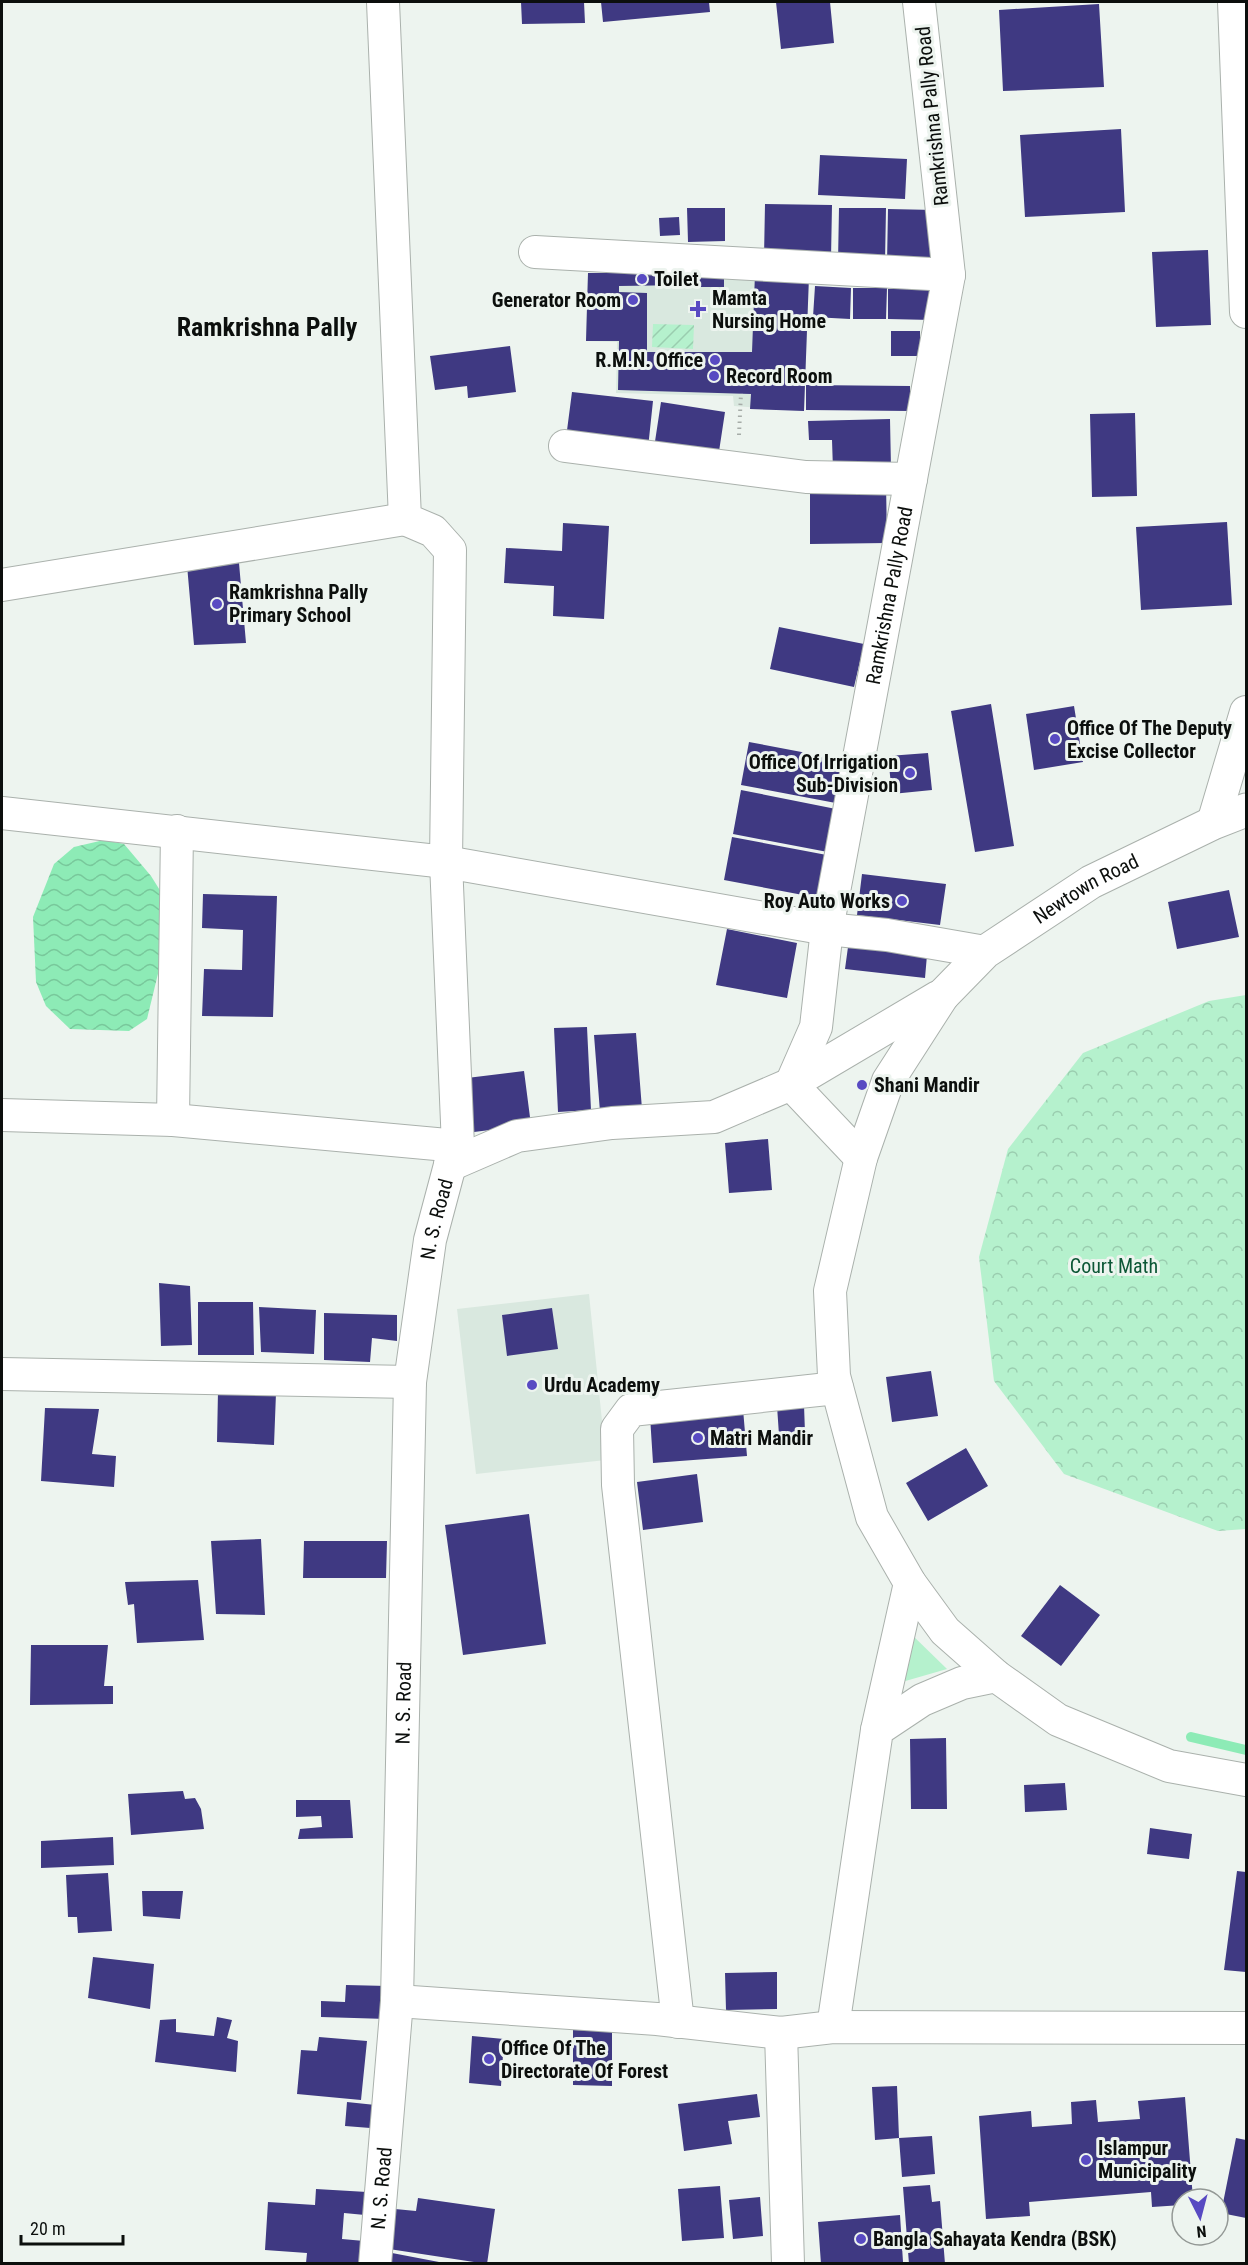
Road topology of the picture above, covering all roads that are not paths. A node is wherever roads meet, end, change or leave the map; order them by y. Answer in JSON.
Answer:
{"nodes":[{"id":1,"x":383,"y":2,"type":"edge"},
{"id":2,"x":919,"y":2,"type":"edge"},
{"id":3,"x":1234,"y":2,"type":"edge"},
{"id":4,"x":535,"y":252,"type":"dead end"},
{"id":5,"x":1246,"y":269,"type":"edge"},
{"id":6,"x":949,"y":275,"type":"junction"},
{"id":7,"x":1246,"y":312,"type":"edge"},
{"id":8,"x":565,"y":446,"type":"dead end"},
{"id":9,"x":911,"y":479,"type":"junction"},
{"id":10,"x":405,"y":519,"type":"junction"},
{"id":11,"x":2,"y":585,"type":"edge"},
{"id":12,"x":1246,"y":712,"type":"edge"},
{"id":13,"x":1246,"y":810,"type":"edge"},
{"id":14,"x":2,"y":813,"type":"edge"},
{"id":15,"x":1213,"y":823,"type":"junction"},
{"id":16,"x":177,"y":831,"type":"junction"},
{"id":17,"x":446,"y":862,"type":"junction"},
{"id":18,"x":827,"y":929,"type":"junction"},
{"id":19,"x":985,"y":951,"type":"junction"},
{"id":20,"x":944,"y":994,"type":"junction"},
{"id":21,"x":791,"y":1084,"type":"junction"},
{"id":22,"x":2,"y":1115,"type":"edge"},
{"id":23,"x":173,"y":1120,"type":"junction"},
{"id":24,"x":454,"y":1156,"type":"junction"},
{"id":25,"x":861,"y":1158,"type":"junction"},
{"id":26,"x":2,"y":1374,"type":"edge"},
{"id":27,"x":410,"y":1382,"type":"junction"},
{"id":28,"x":837,"y":1388,"type":"junction"},
{"id":29,"x":910,"y":1583,"type":"junction"},
{"id":30,"x":996,"y":1676,"type":"junction"},
{"id":31,"x":877,"y":1730,"type":"junction"},
{"id":32,"x":1246,"y":1780,"type":"edge"},
{"id":33,"x":397,"y":2001,"type":"junction"},
{"id":34,"x":678,"y":2022,"type":"junction"},
{"id":35,"x":833,"y":2027,"type":"junction"},
{"id":36,"x":1246,"y":2028,"type":"edge"},
{"id":37,"x":781,"y":2033,"type":"junction"},
{"id":38,"x":375,"y":2264,"type":"edge"},
{"id":39,"x":788,"y":2264,"type":"edge"}],
"edges":[{"from":1,"to":10,"type":"street"},
{"from":2,"to":6,"type":"street","name":"Ramkrishna Pally Road"},
{"from":3,"to":5,"type":"street"},
{"from":4,"to":6,"type":"street"},
{"from":5,"to":7,"type":"street"},
{"from":6,"to":9,"type":"street","name":"Ramkrishna Pally Road"},
{"from":8,"to":9,"type":"street"},
{"from":9,"to":18,"type":"street","name":"Ramkrishna Pally Road"},
{"from":10,"to":11,"type":"street"},
{"from":10,"to":17,"type":"street","name":"N. S. Road"},
{"from":12,"to":15,"type":"street"},
{"from":13,"to":15,"type":"street","name":"Newtown Road"},
{"from":14,"to":16,"type":"street"},
{"from":15,"to":19,"type":"street","name":"Newtown Road"},
{"from":16,"to":17,"type":"street"},
{"from":16,"to":23,"type":"street"},
{"from":17,"to":18,"type":"street"},
{"from":17,"to":24,"type":"street","name":"N. S. Road"},
{"from":18,"to":19,"type":"street"},
{"from":18,"to":21,"type":"street","name":"Ramkrishna Pally Road"},
{"from":19,"to":20,"type":"street","name":"Newtown Road"},
{"from":20,"to":21,"type":"street"},
{"from":20,"to":25,"type":"street"},
{"from":21,"to":24,"type":"street"},
{"from":21,"to":25,"type":"street"},
{"from":22,"to":23,"type":"street"},
{"from":23,"to":24,"type":"street"},
{"from":24,"to":27,"type":"street","name":"N. S. Road"},
{"from":25,"to":28,"type":"street"},
{"from":26,"to":27,"type":"street"},
{"from":27,"to":33,"type":"street","name":"N. S. Road"},
{"from":28,"to":29,"type":"street"},
{"from":28,"to":34,"type":"street"},
{"from":29,"to":30,"type":"street"},
{"from":29,"to":31,"type":"street"},
{"from":30,"to":31,"type":"street"},
{"from":30,"to":32,"type":"street"},
{"from":31,"to":35,"type":"street"},
{"from":33,"to":34,"type":"street"},
{"from":33,"to":38,"type":"street","name":"N. S. Road"},
{"from":34,"to":37,"type":"street"},
{"from":35,"to":36,"type":"street"},
{"from":35,"to":37,"type":"street"},
{"from":37,"to":39,"type":"street"}]}
